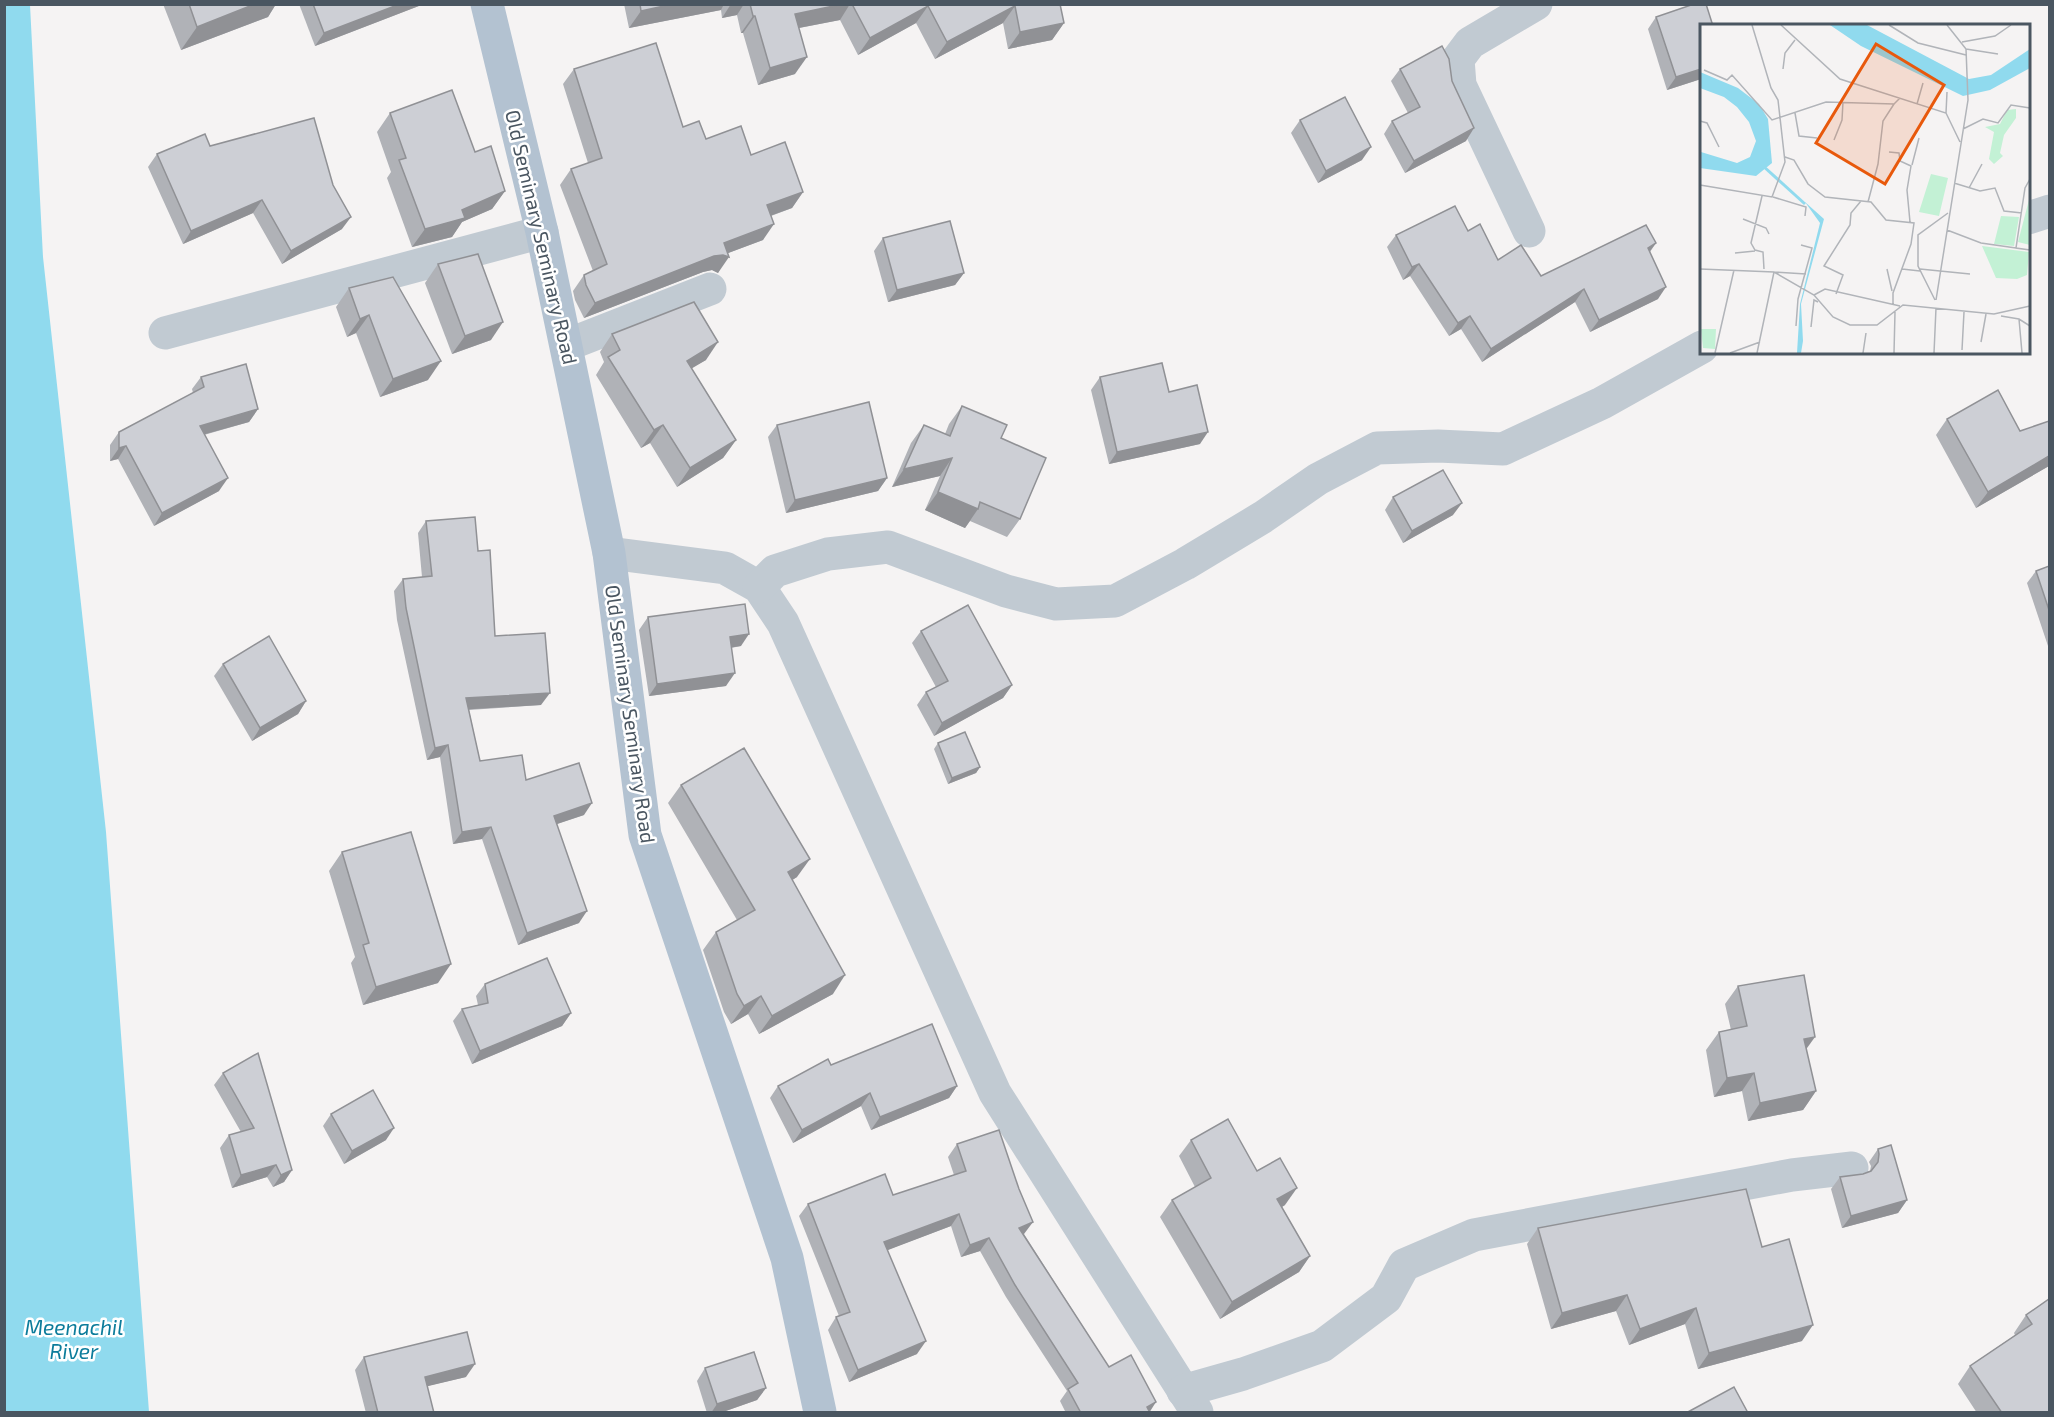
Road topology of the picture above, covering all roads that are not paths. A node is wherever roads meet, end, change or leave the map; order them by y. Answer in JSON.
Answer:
{"nodes":[{"id":1,"x":487,"y":4,"type":"edge"},
{"id":2,"x":1536,"y":4,"type":"edge"},
{"id":3,"x":2049,"y":211,"type":"edge"},
{"id":4,"x":2030,"y":217,"type":"edge"},
{"id":5,"x":1528,"y":231,"type":"dead end"},
{"id":6,"x":543,"y":232,"type":"junction"},
{"id":7,"x":710,"y":289,"type":"dead end"},
{"id":8,"x":165,"y":333,"type":"dead end"},
{"id":9,"x":567,"y":345,"type":"junction"},
{"id":10,"x":1700,"y":348,"type":"edge"},
{"id":11,"x":609,"y":553,"type":"junction"},
{"id":12,"x":759,"y":587,"type":"junction"},
{"id":13,"x":1852,"y":1168,"type":"dead end"},
{"id":14,"x":1190,"y":1402,"type":"edge"},
{"id":15,"x":820,"y":1413,"type":"edge"}],
"edges":[{"from":1,"to":6,"type":"main road","name":"Old Seminary Seminary Road"},
{"from":2,"to":5,"type":"street"},
{"from":3,"to":4,"type":"street"},
{"from":6,"to":8,"type":"street"},
{"from":6,"to":9,"type":"main road","name":"Old Seminary Seminary Road"},
{"from":7,"to":9,"type":"street"},
{"from":9,"to":11,"type":"main road","name":"Old Seminary Seminary Road"},
{"from":10,"to":12,"type":"street"},
{"from":11,"to":12,"type":"street"},
{"from":11,"to":15,"type":"main road","name":"Old Seminary Seminary Road"},
{"from":12,"to":14,"type":"street"},
{"from":13,"to":14,"type":"street"}]}
